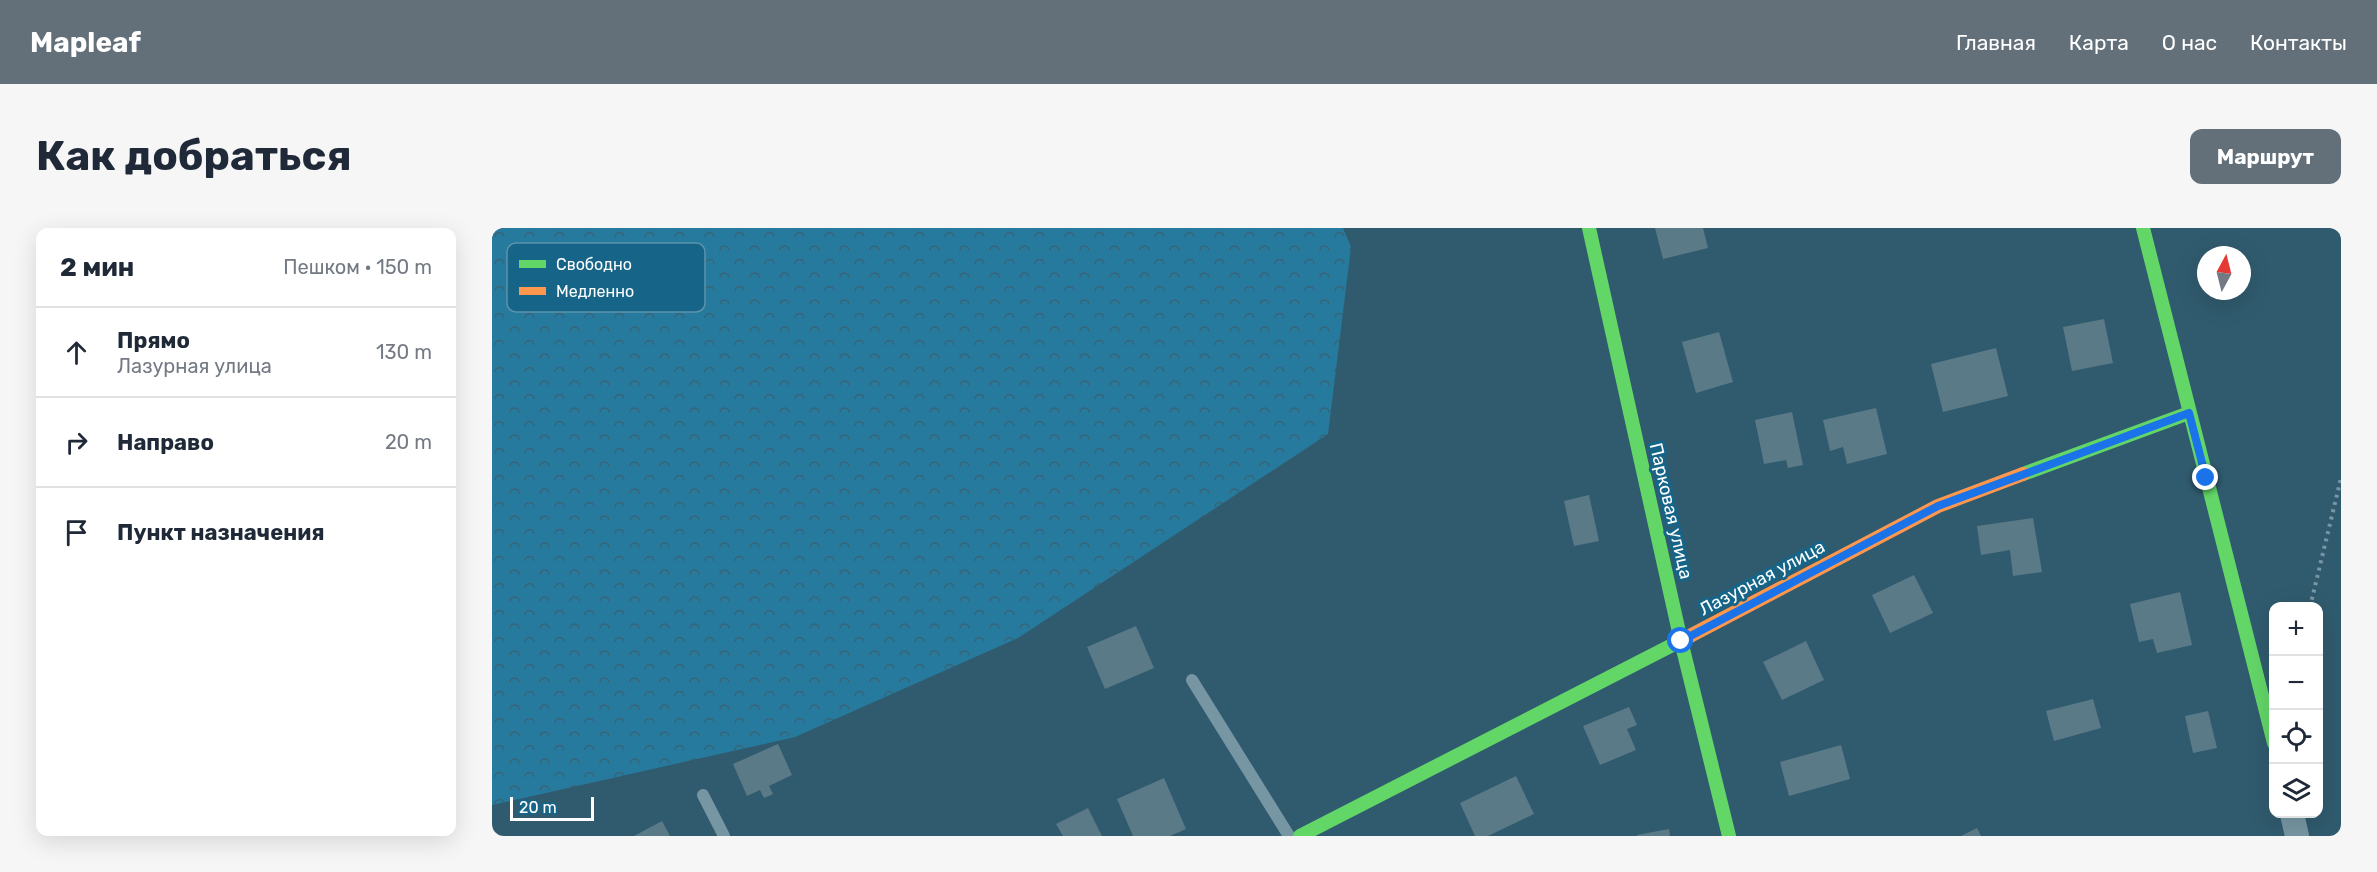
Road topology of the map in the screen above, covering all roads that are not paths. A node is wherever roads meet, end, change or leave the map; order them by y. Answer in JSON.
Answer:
{"nodes":[{"id":1,"x":1589,"y":228,"type":"edge"},
{"id":2,"x":2143,"y":228,"type":"edge"},
{"id":3,"x":2189,"y":413,"type":"junction"},
{"id":4,"x":1681,"y":641,"type":"junction"},
{"id":5,"x":1192,"y":680,"type":"dead end"},
{"id":6,"x":2269,"y":724,"type":"edge"},
{"id":7,"x":704,"y":795,"type":"dead end"},
{"id":8,"x":2293,"y":818,"type":"edge"},
{"id":9,"x":724,"y":836,"type":"edge"},
{"id":10,"x":1289,"y":836,"type":"edge"},
{"id":11,"x":1300,"y":836,"type":"edge"},
{"id":12,"x":1729,"y":836,"type":"edge"},
{"id":13,"x":2297,"y":836,"type":"edge"}],
"edges":[{"from":1,"to":4,"type":"street","name":"Парковая улица"},
{"from":2,"to":3,"type":"street"},
{"from":3,"to":4,"type":"street","name":"Лазурная улица"},
{"from":3,"to":6,"type":"street"},
{"from":4,"to":11,"type":"street","name":"Лазурная улица"},
{"from":4,"to":12,"type":"street","name":"Парковая улица"},
{"from":5,"to":10,"type":"lane"},
{"from":7,"to":9,"type":"lane"},
{"from":8,"to":13,"type":"street"}]}
